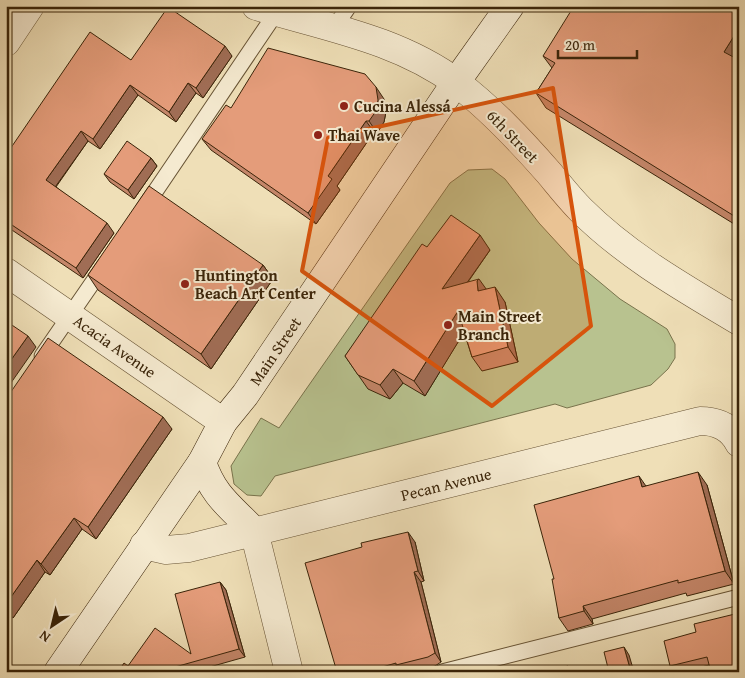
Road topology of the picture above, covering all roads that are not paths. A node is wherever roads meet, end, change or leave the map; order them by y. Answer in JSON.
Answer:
{"nodes":[{"id":1,"x":30,"y":6,"type":"edge"},
{"id":2,"x":510,"y":6,"type":"edge"},
{"id":3,"x":271,"y":8,"type":"edge"},
{"id":4,"x":342,"y":17,"type":"edge"},
{"id":5,"x":6,"y":42,"type":"edge"},
{"id":6,"x":456,"y":82,"type":"junction"},
{"id":7,"x":137,"y":218,"type":"edge"},
{"id":8,"x":115,"y":250,"type":"edge"},
{"id":9,"x":6,"y":272,"type":"edge"},
{"id":10,"x":70,"y":315,"type":"junction"},
{"id":11,"x":739,"y":321,"type":"edge"},
{"id":12,"x":33,"y":369,"type":"edge"},
{"id":13,"x":223,"y":422,"type":"junction"},
{"id":14,"x":739,"y":443,"type":"edge"},
{"id":15,"x":202,"y":462,"type":"junction"},
{"id":16,"x":254,"y":532,"type":"junction"},
{"id":17,"x":144,"y":545,"type":"junction"},
{"id":18,"x":739,"y":597,"type":"edge"},
{"id":19,"x":58,"y":672,"type":"edge"},
{"id":20,"x":289,"y":672,"type":"edge"},
{"id":21,"x":442,"y":672,"type":"edge"}],
"edges":[{"from":1,"to":5,"type":"street"},
{"from":2,"to":6,"type":"street","name":"Main Street"},
{"from":3,"to":4,"type":"street","name":"6th Street"},
{"from":3,"to":7,"type":"lane"},
{"from":4,"to":6,"type":"street","name":"6th Street"},
{"from":6,"to":11,"type":"street","name":"6th Street"},
{"from":6,"to":13,"type":"street","name":"Main Street"},
{"from":8,"to":10,"type":"lane"},
{"from":9,"to":10,"type":"street","name":"Acacia Avenue"},
{"from":10,"to":12,"type":"lane"},
{"from":10,"to":13,"type":"street","name":"Acacia Avenue"},
{"from":13,"to":15,"type":"street","name":"Main Street"},
{"from":14,"to":16,"type":"street","name":"Pecan Avenue"},
{"from":15,"to":16,"type":"street"},
{"from":15,"to":17,"type":"street","name":"Main Street"},
{"from":16,"to":17,"type":"street","name":"Pecan Avenue"},
{"from":16,"to":20,"type":"street"},
{"from":17,"to":19,"type":"street","name":"Main Street"},
{"from":18,"to":21,"type":"lane"}]}
